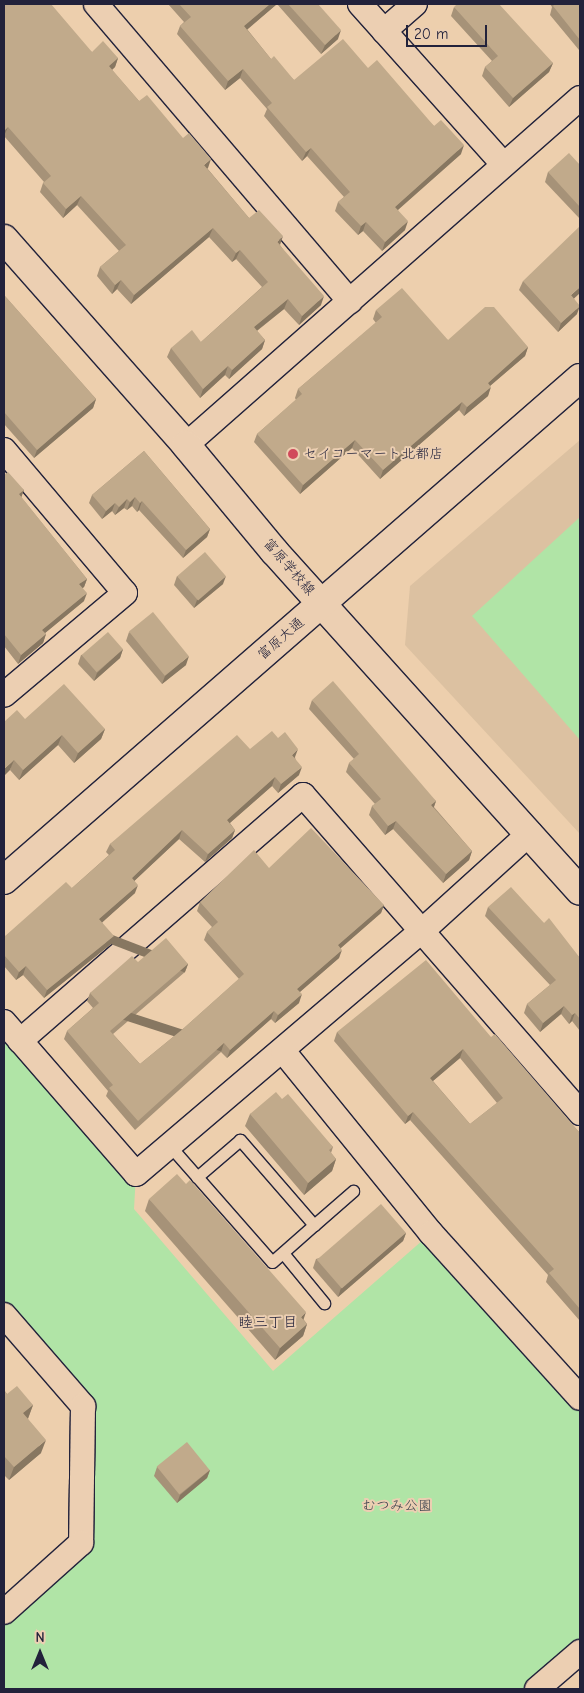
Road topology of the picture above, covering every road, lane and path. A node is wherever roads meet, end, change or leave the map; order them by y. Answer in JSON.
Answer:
{"nodes":[{"id":1,"x":96,"y":4,"type":"edge"},
{"id":2,"x":360,"y":4,"type":"edge"},
{"id":3,"x":415,"y":4,"type":"edge"},
{"id":4,"x":384,"y":31,"type":"junction"},
{"id":5,"x":580,"y":98,"type":"edge"},
{"id":6,"x":503,"y":164,"type":"junction"},
{"id":7,"x":4,"y":239,"type":"edge"},
{"id":8,"x":350,"y":301,"type":"junction"},
{"id":9,"x":580,"y":378,"type":"edge"},
{"id":10,"x":186,"y":444,"type":"junction"},
{"id":11,"x":4,"y":450,"type":"edge"},
{"id":12,"x":322,"y":604,"type":"junction"},
{"id":13,"x":4,"y":695,"type":"edge"},
{"id":14,"x":530,"y":833,"type":"junction"},
{"id":15,"x":4,"y":880,"type":"edge"},
{"id":16,"x":580,"y":891,"type":"edge"},
{"id":17,"x":422,"y":931,"type":"junction"},
{"id":18,"x":4,"y":1022,"type":"edge"},
{"id":19,"x":20,"y":1041,"type":"junction"},
{"id":20,"x":282,"y":1051,"type":"junction"},
{"id":21,"x":580,"y":1113,"type":"edge"},
{"id":22,"x":170,"y":1146,"type":"junction"},
{"id":23,"x":197,"y":1177,"type":"junction"},
{"id":24,"x":353,"y":1191,"type":"dead end"},
{"id":25,"x":314,"y":1225,"type":"junction"},
{"id":26,"x":283,"y":1252,"type":"junction"},
{"id":27,"x":324,"y":1303,"type":"dead end"},
{"id":28,"x":4,"y":1315,"type":"edge"},
{"id":29,"x":580,"y":1398,"type":"edge"},
{"id":30,"x":4,"y":1612,"type":"edge"},
{"id":31,"x":580,"y":1652,"type":"edge"},
{"id":32,"x":537,"y":1689,"type":"edge"}],
"edges":[{"from":1,"to":8,"type":"street"},
{"from":2,"to":4,"type":"street"},
{"from":3,"to":4,"type":"street"},
{"from":4,"to":6,"type":"street"},
{"from":5,"to":6,"type":"street"},
{"from":6,"to":8,"type":"street"},
{"from":7,"to":10,"type":"street","name":"富原学校線"},
{"from":8,"to":10,"type":"street"},
{"from":9,"to":12,"type":"street","name":"富原大通"},
{"from":10,"to":12,"type":"street","name":"富原学校線"},
{"from":11,"to":13,"type":"street"},
{"from":12,"to":14,"type":"street","name":"富原学校線"},
{"from":12,"to":15,"type":"street","name":"富原大通"},
{"from":14,"to":16,"type":"street","name":"富原学校線"},
{"from":14,"to":17,"type":"street"},
{"from":17,"to":19,"type":"street"},
{"from":17,"to":20,"type":"street"},
{"from":17,"to":21,"type":"street"},
{"from":18,"to":19,"type":"street"},
{"from":19,"to":22,"type":"street"},
{"from":20,"to":22,"type":"street"},
{"from":20,"to":29,"type":"street"},
{"from":22,"to":23,"type":"lane"},
{"from":23,"to":25,"type":"lane"},
{"from":23,"to":26,"type":"lane"},
{"from":24,"to":25,"type":"lane"},
{"from":25,"to":26,"type":"lane"},
{"from":26,"to":27,"type":"lane"},
{"from":28,"to":30,"type":"street"},
{"from":31,"to":32,"type":"street"}]}
